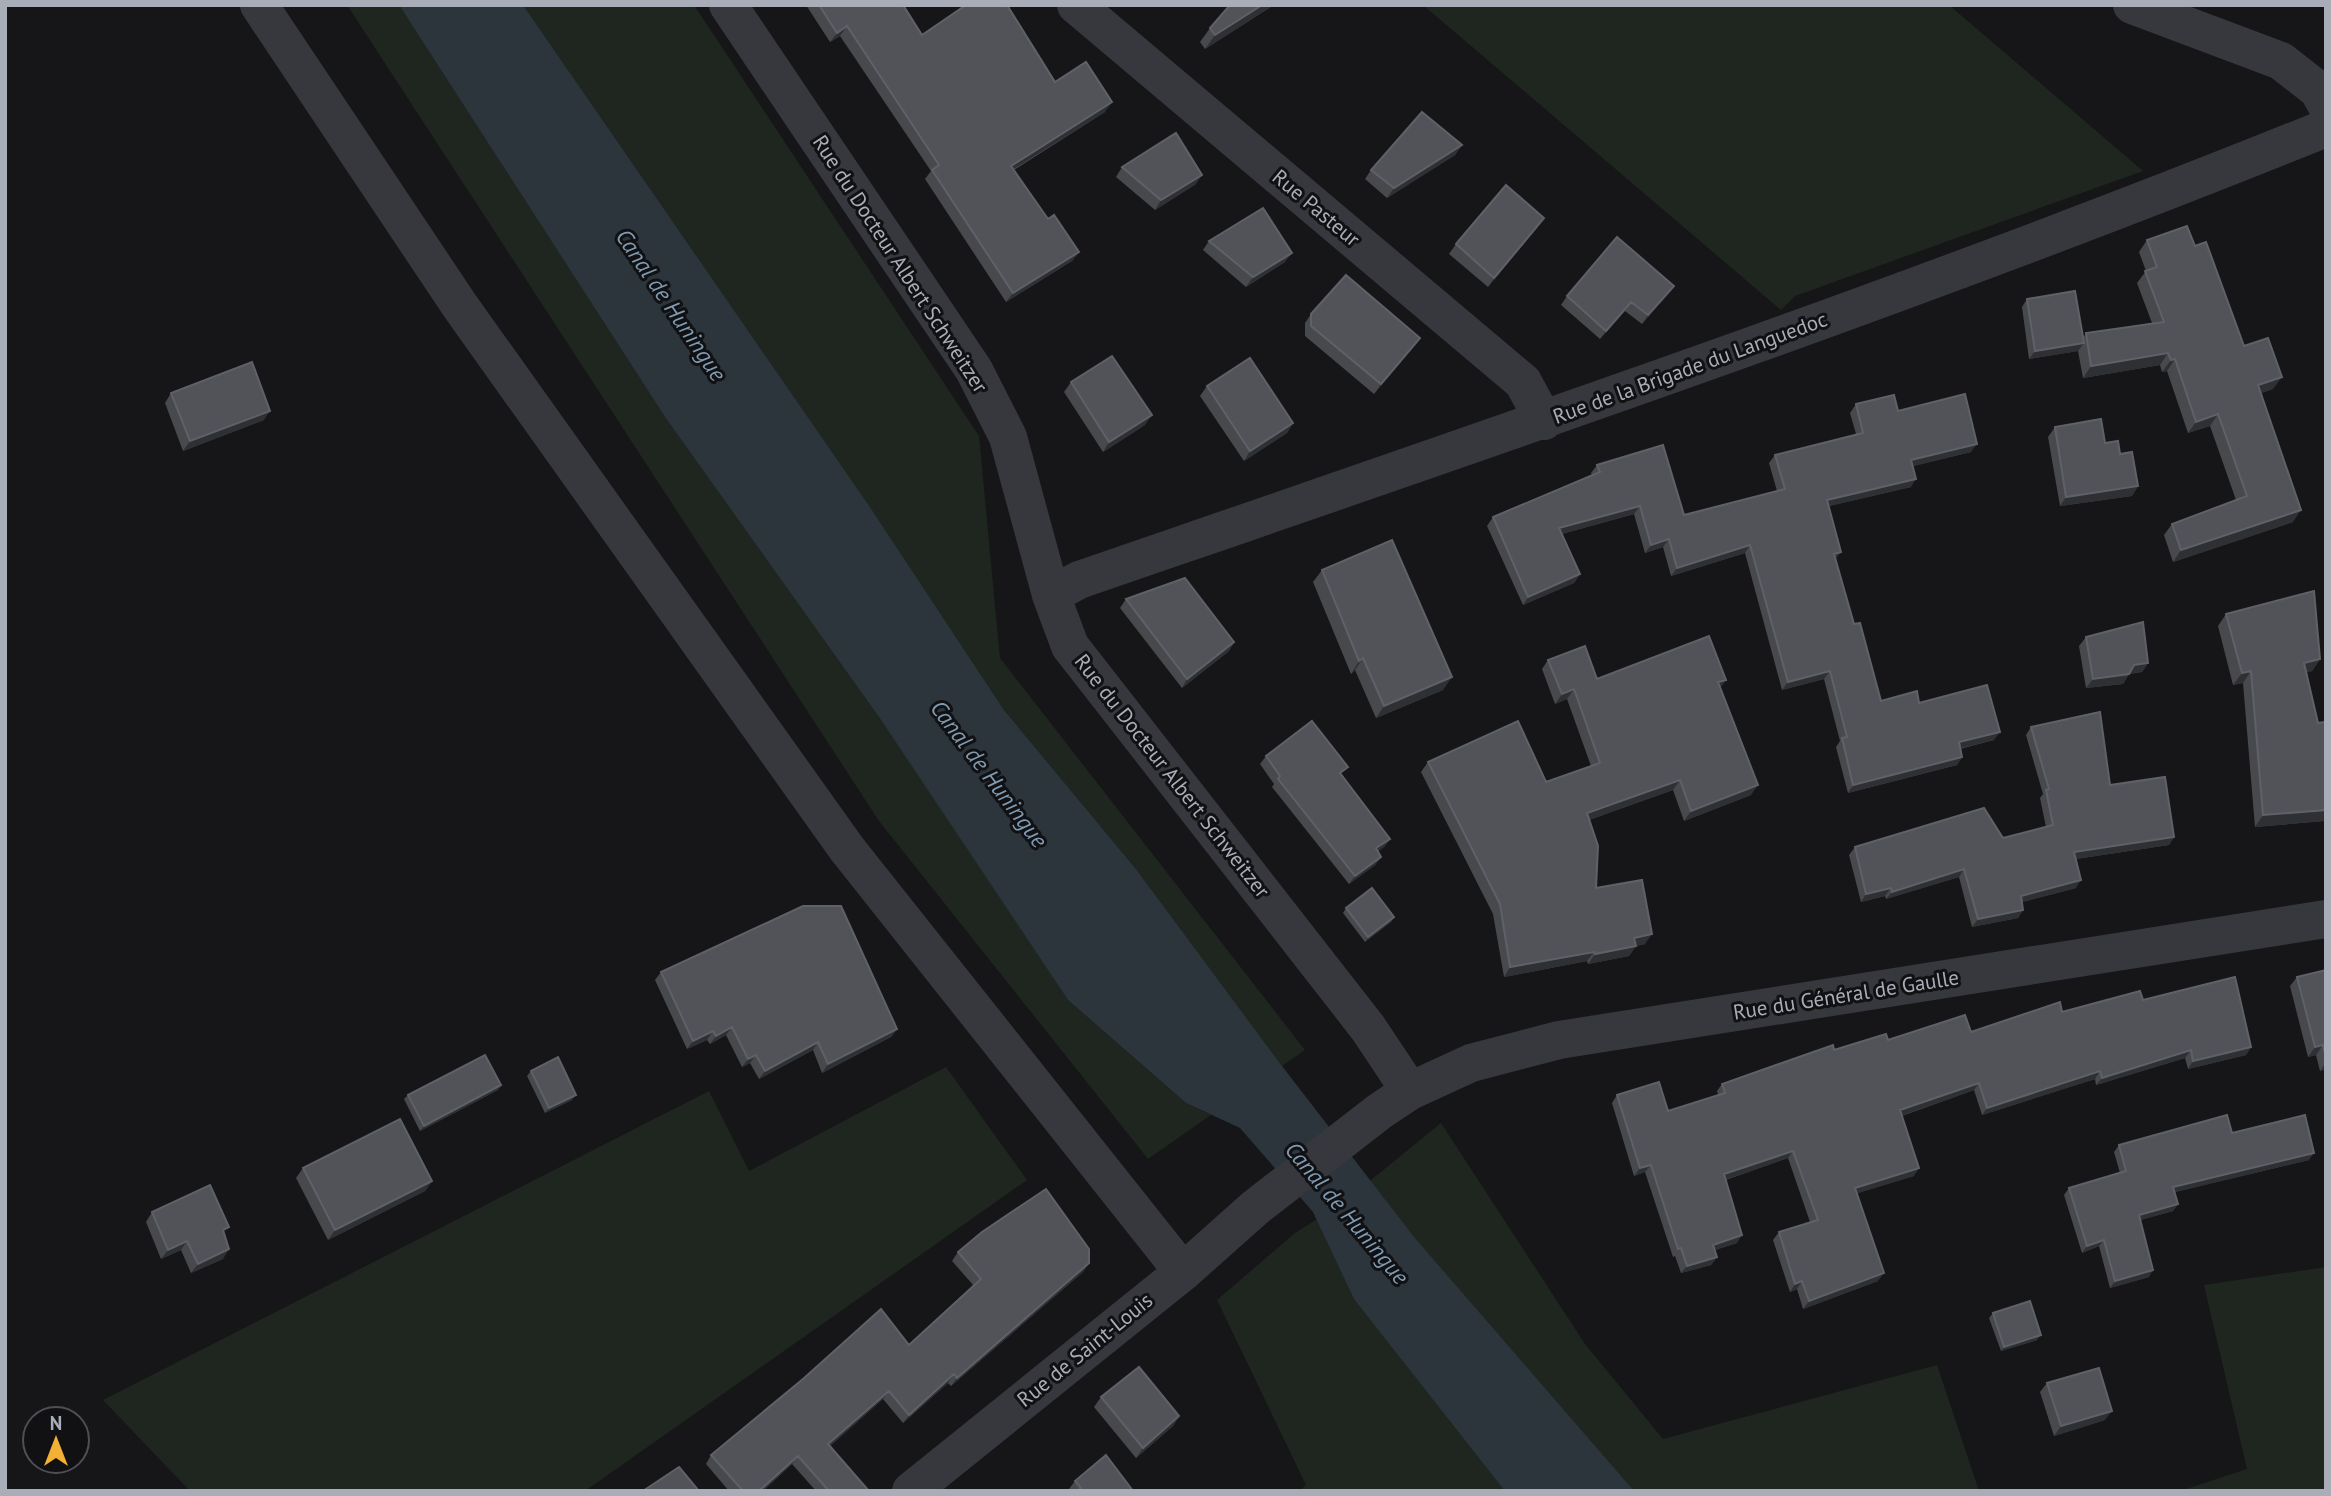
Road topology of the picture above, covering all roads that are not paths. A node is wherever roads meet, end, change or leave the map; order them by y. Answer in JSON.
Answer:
{"nodes":[{"id":1,"x":259,"y":5,"type":"edge"},
{"id":2,"x":728,"y":5,"type":"edge"},
{"id":3,"x":1076,"y":5,"type":"edge"},
{"id":4,"x":2132,"y":5,"type":"edge"},
{"id":5,"x":2326,"y":104,"type":"edge"},
{"id":6,"x":2326,"y":128,"type":"edge"},
{"id":7,"x":1544,"y":421,"type":"junction"},
{"id":8,"x":1051,"y":595,"type":"junction"},
{"id":9,"x":2326,"y":919,"type":"edge"},
{"id":10,"x":1395,"y":1101,"type":"junction"},
{"id":11,"x":1256,"y":1207,"type":"joint"},
{"id":12,"x":1182,"y":1272,"type":"junction"},
{"id":13,"x":911,"y":1491,"type":"edge"}],
"edges":[{"from":1,"to":12,"type":"street"},
{"from":2,"to":8,"type":"street","name":"Rue du Docteur Albert Schweitzer"},
{"from":3,"to":7,"type":"street","name":"Rue Pasteur"},
{"from":4,"to":5,"type":"street"},
{"from":6,"to":7,"type":"street","name":"Rue de la Brigade du Languedoc"},
{"from":7,"to":8,"type":"street","name":"Rue de la Brigade du Languedoc"},
{"from":8,"to":10,"type":"street","name":"Rue du Docteur Albert Schweitzer"},
{"from":9,"to":10,"type":"street","name":"Rue du Général de Gaulle"},
{"from":10,"to":11,"type":"street","name":"Rue du Général de Gaulle"},
{"from":11,"to":12,"type":"street","name":"Rue de Saint-Louis"},
{"from":12,"to":13,"type":"street","name":"Rue de Saint-Louis"}]}
